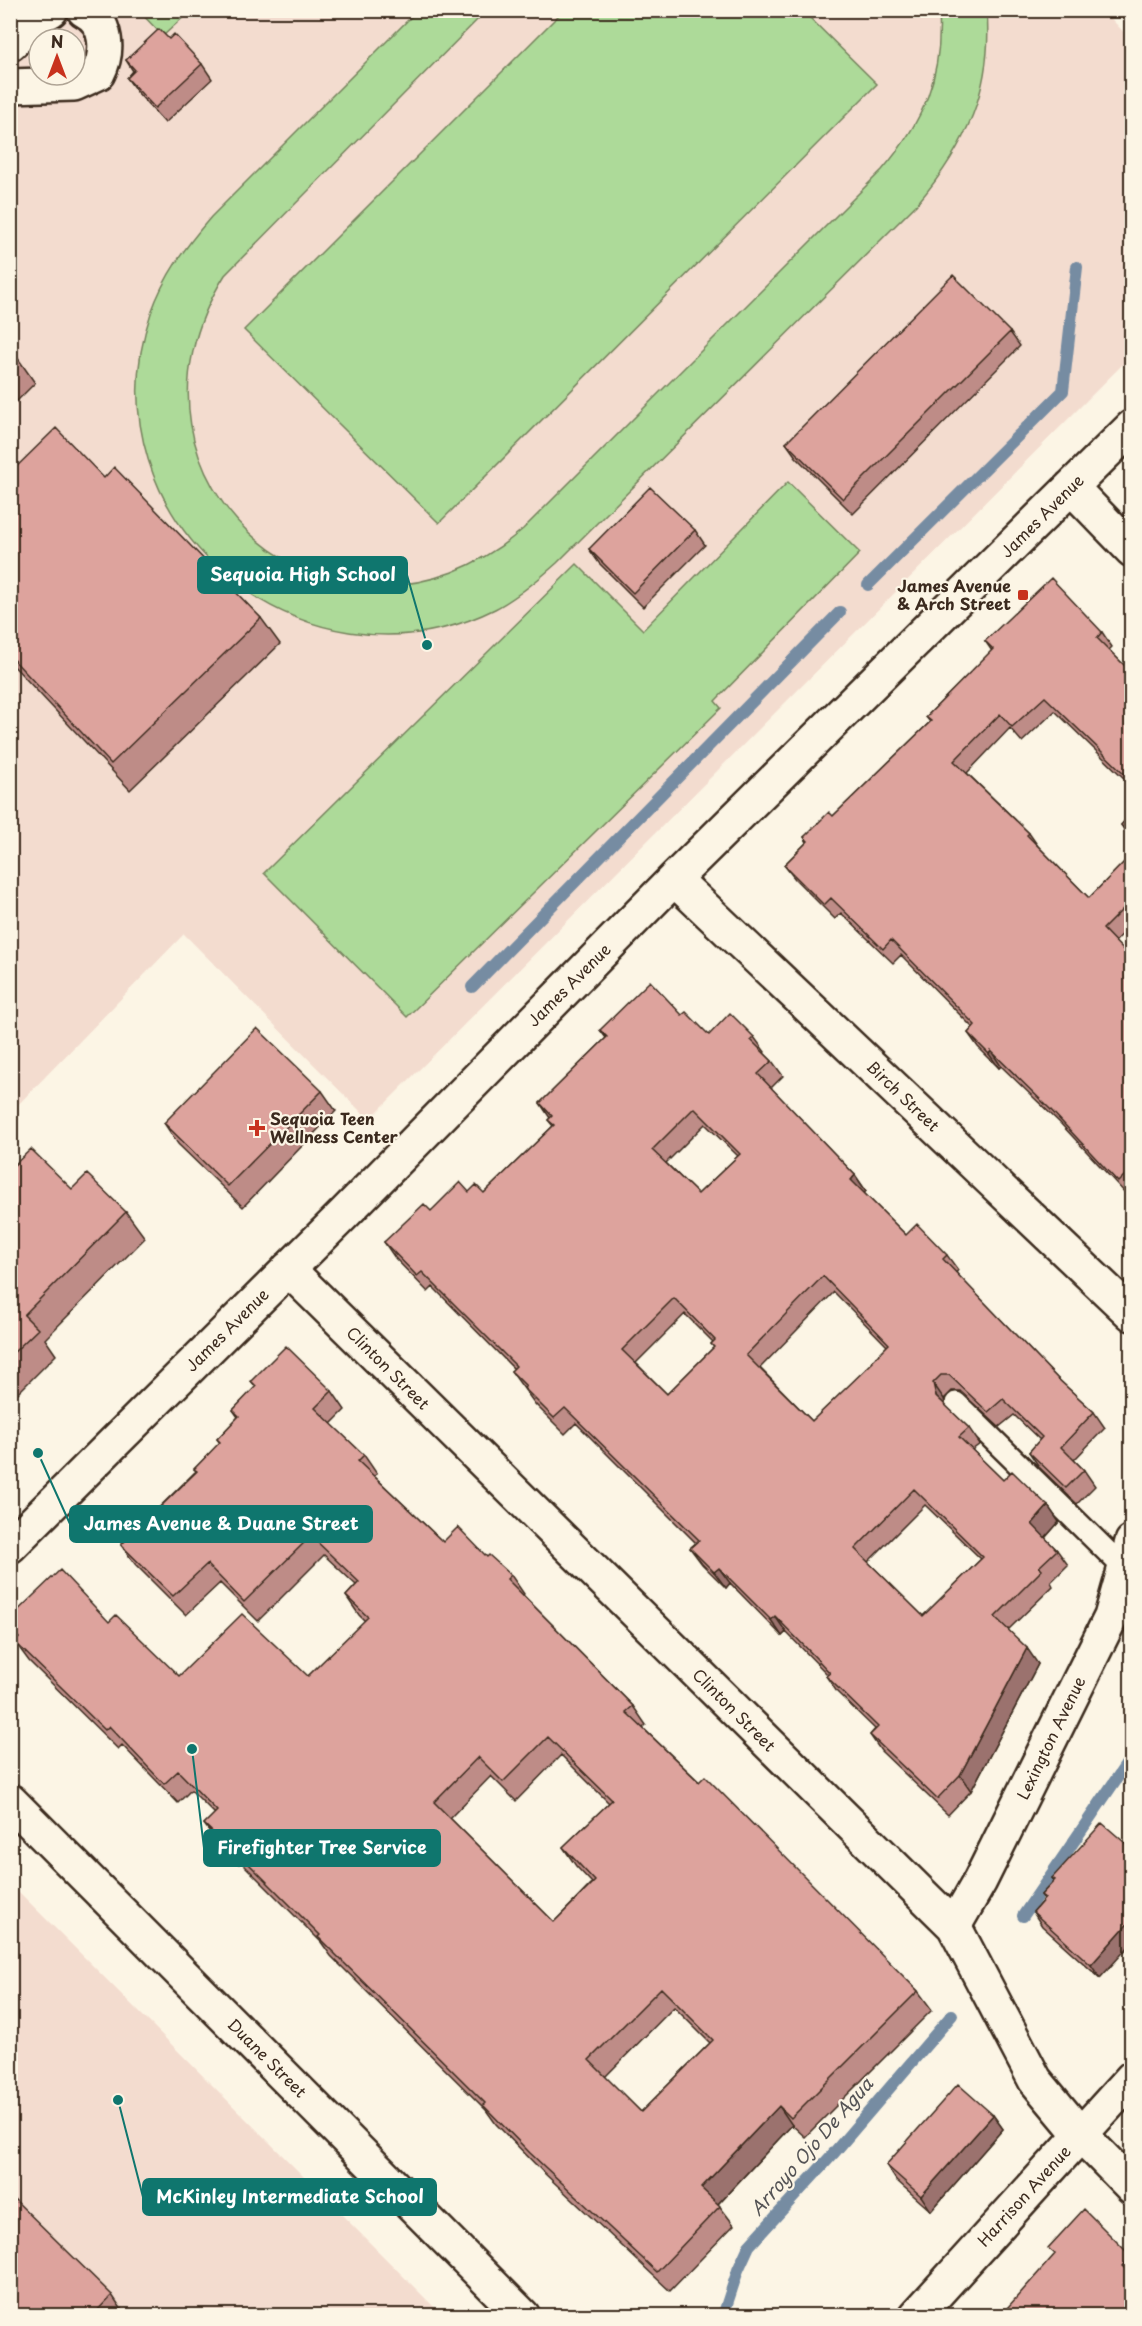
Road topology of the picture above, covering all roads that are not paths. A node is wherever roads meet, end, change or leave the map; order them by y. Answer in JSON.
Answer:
{"nodes":[{"id":1,"x":51,"y":10,"type":"edge"},
{"id":2,"x":84,"y":10,"type":"edge"},
{"id":3,"x":10,"y":44,"type":"edge"},
{"id":4,"x":10,"y":86,"type":"edge"},
{"id":5,"x":1131,"y":427,"type":"edge"},
{"id":6,"x":1071,"y":487,"type":"junction"},
{"id":7,"x":1131,"y":550,"type":"edge"},
{"id":8,"x":674,"y":879,"type":"junction"},
{"id":9,"x":288,"y":1269,"type":"junction"},
{"id":10,"x":1131,"y":1314,"type":"edge"},
{"id":11,"x":956,"y":1403,"type":"edge"},
{"id":12,"x":10,"y":1546,"type":"edge"},
{"id":13,"x":1128,"y":1555,"type":"edge"},
{"id":14,"x":10,"y":1800,"type":"edge"},
{"id":15,"x":954,"y":1926,"type":"junction"},
{"id":16,"x":1131,"y":2078,"type":"edge"},
{"id":17,"x":1080,"y":2134,"type":"junction"},
{"id":18,"x":1131,"y":2187,"type":"edge"},
{"id":19,"x":523,"y":2316,"type":"edge"},
{"id":20,"x":916,"y":2316,"type":"edge"}],
"edges":[{"from":1,"to":3,"type":"street"},
{"from":2,"to":4,"type":"street"},
{"from":5,"to":6,"type":"street","name":"James Avenue"},
{"from":6,"to":7,"type":"street"},
{"from":6,"to":8,"type":"street","name":"James Avenue"},
{"from":8,"to":9,"type":"street","name":"James Avenue"},
{"from":8,"to":10,"type":"street","name":"Birch Street"},
{"from":9,"to":12,"type":"street","name":"James Avenue"},
{"from":9,"to":15,"type":"street","name":"Clinton Street"},
{"from":11,"to":13,"type":"lane"},
{"from":13,"to":15,"type":"street","name":"Lexington Avenue"},
{"from":14,"to":19,"type":"street","name":"Duane Street"},
{"from":15,"to":17,"type":"street","name":"Clinton Street"},
{"from":16,"to":17,"type":"street","name":"Harrison Avenue"},
{"from":17,"to":18,"type":"street","name":"Clinton Street"},
{"from":17,"to":20,"type":"street","name":"Harrison Avenue"}]}
